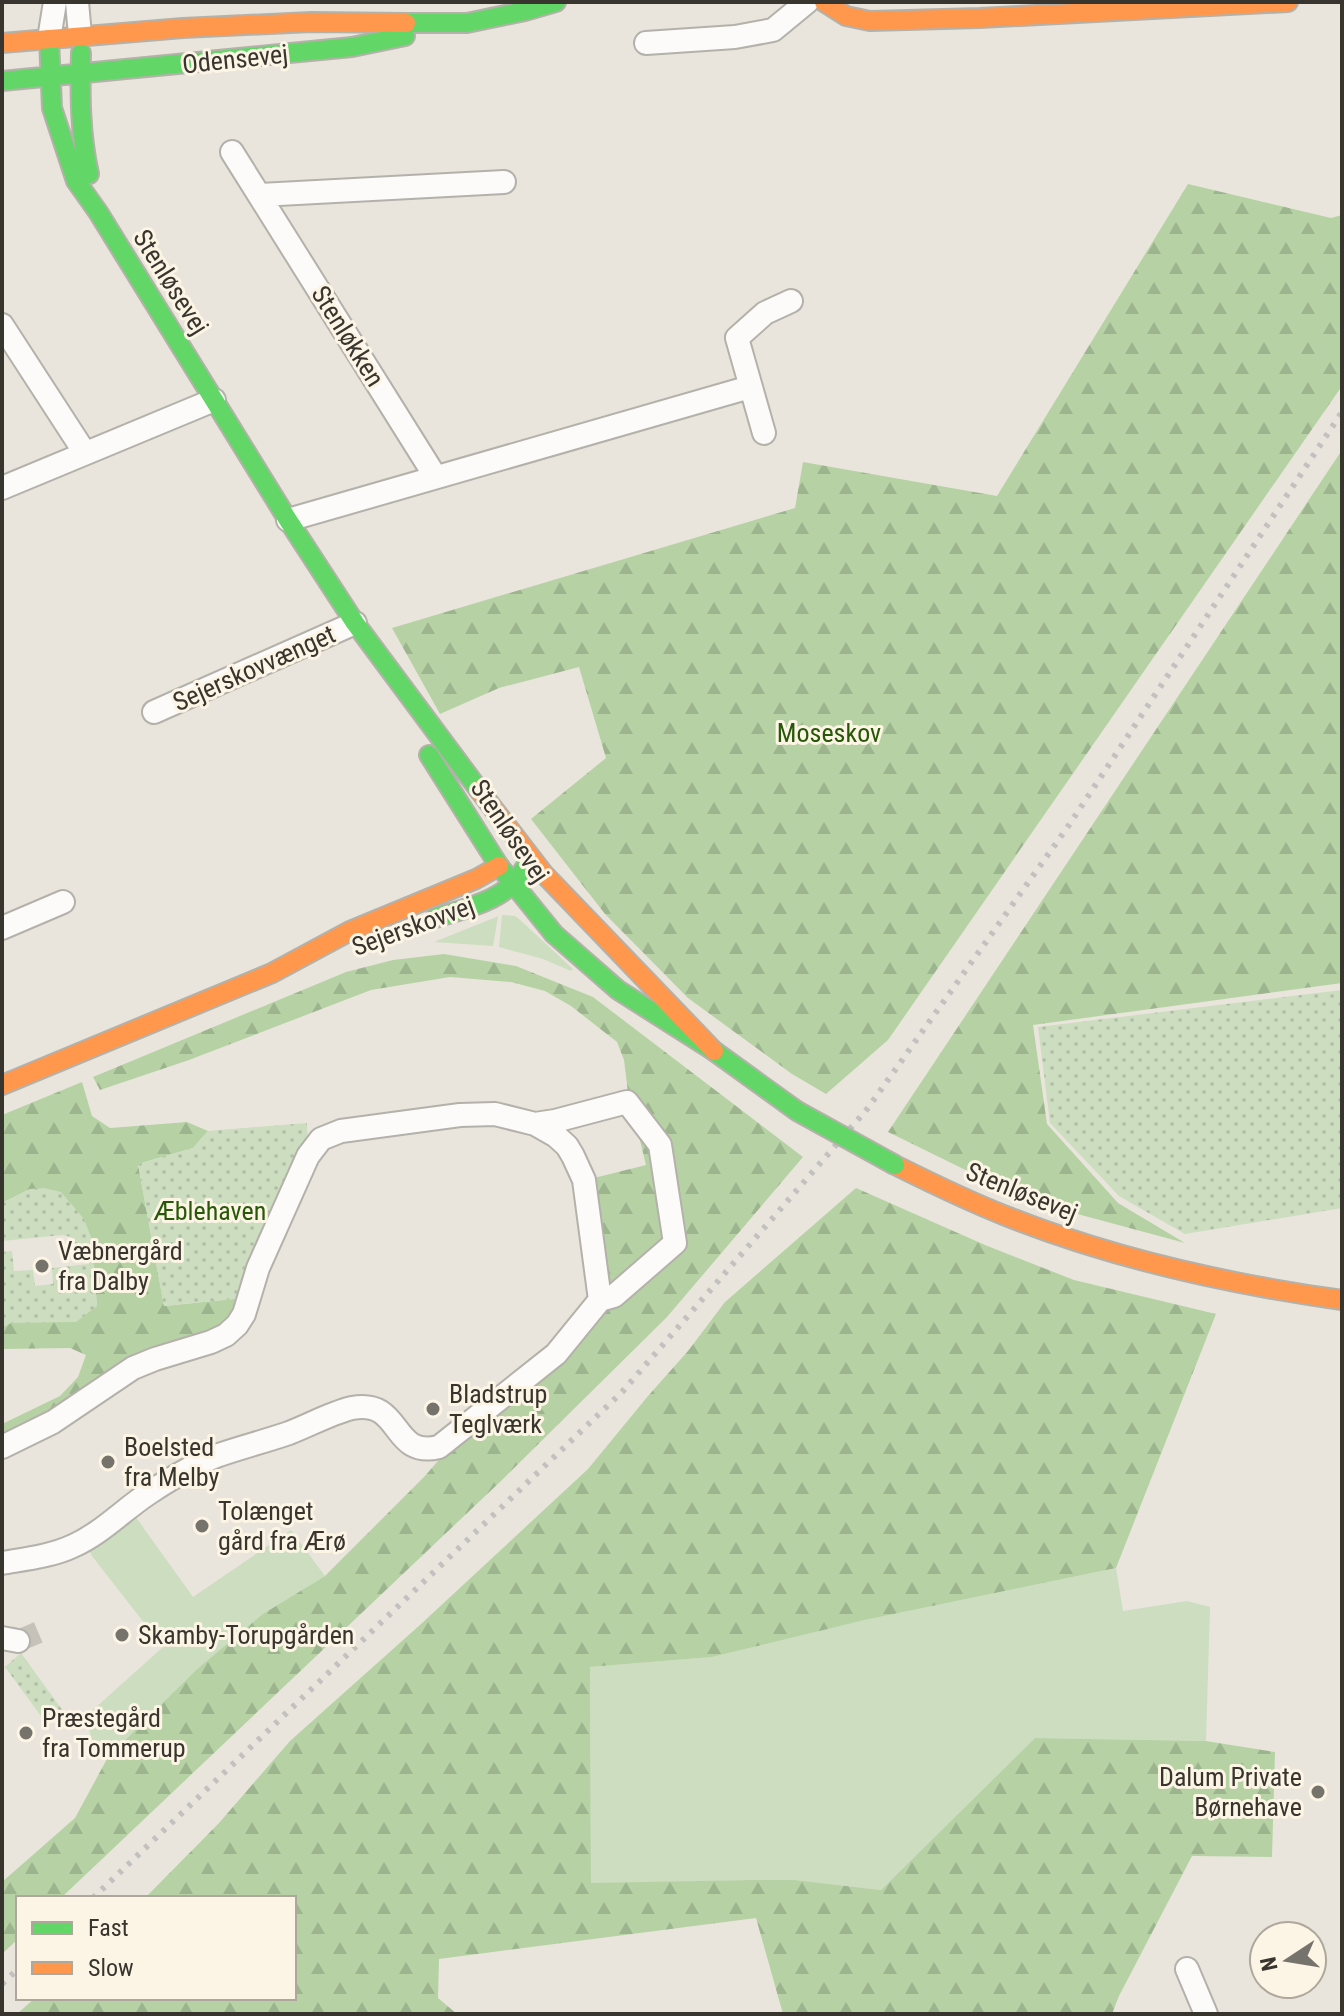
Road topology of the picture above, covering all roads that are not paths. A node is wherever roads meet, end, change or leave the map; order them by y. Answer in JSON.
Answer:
{"nodes":[{"id":1,"x":55,"y":2,"type":"edge"},
{"id":2,"x":77,"y":2,"type":"edge"},
{"id":3,"x":556,"y":2,"type":"edge"},
{"id":4,"x":807,"y":2,"type":"edge"},
{"id":5,"x":824,"y":2,"type":"edge"},
{"id":6,"x":1288,"y":2,"type":"edge"},
{"id":7,"x":978,"y":10,"type":"edge"},
{"id":8,"x":467,"y":23,"type":"junction"},
{"id":9,"x":2,"y":43,"type":"edge"},
{"id":10,"x":646,"y":43,"type":"dead end"},
{"id":11,"x":81,"y":45,"type":"junction"},
{"id":12,"x":50,"y":47,"type":"junction"},
{"id":13,"x":2,"y":60,"type":"edge"},
{"id":14,"x":82,"y":74,"type":"junction"},
{"id":15,"x":50,"y":77,"type":"junction"},
{"id":16,"x":2,"y":81,"type":"edge"},
{"id":17,"x":232,"y":152,"type":"dead end"},
{"id":18,"x":504,"y":182,"type":"dead end"},
{"id":19,"x":260,"y":195,"type":"junction"},
{"id":20,"x":98,"y":212,"type":"junction"},
{"id":21,"x":791,"y":301,"type":"dead end"},
{"id":22,"x":2,"y":325,"type":"edge"},
{"id":23,"x":750,"y":387,"type":"junction"},
{"id":24,"x":214,"y":400,"type":"junction"},
{"id":25,"x":764,"y":433,"type":"dead end"},
{"id":26,"x":85,"y":453,"type":"junction"},
{"id":27,"x":435,"y":476,"type":"junction"},
{"id":28,"x":2,"y":488,"type":"edge"},
{"id":29,"x":288,"y":520,"type":"junction"},
{"id":30,"x":355,"y":623,"type":"junction"},
{"id":31,"x":154,"y":712,"type":"dead end"},
{"id":32,"x":524,"y":850,"type":"junction"},
{"id":33,"x":499,"y":866,"type":"junction"},
{"id":34,"x":517,"y":880,"type":"junction"},
{"id":35,"x":63,"y":902,"type":"dead end"},
{"id":36,"x":417,"y":925,"type":"dead end"},
{"id":37,"x":2,"y":928,"type":"edge"},
{"id":38,"x":363,"y":945,"type":"dead end"},
{"id":39,"x":272,"y":973,"type":"junction"},
{"id":40,"x":714,"y":1051,"type":"junction"},
{"id":41,"x":2,"y":1085,"type":"edge"},
{"id":42,"x":535,"y":1124,"type":"junction"},
{"id":43,"x":600,"y":1300,"type":"junction"},
{"id":44,"x":1342,"y":1300,"type":"edge"},
{"id":45,"x":2,"y":1447,"type":"edge"},
{"id":46,"x":2,"y":1563,"type":"edge"},
{"id":47,"x":1187,"y":1969,"type":"dead end"},
{"id":48,"x":1206,"y":2014,"type":"edge"}],
"edges":[{"from":1,"to":12,"type":"street"},
{"from":2,"to":11,"type":"street"},
{"from":3,"to":8,"type":"street"},
{"from":4,"to":10,"type":"street"},
{"from":5,"to":7,"type":"street"},
{"from":6,"to":7,"type":"street"},
{"from":8,"to":11,"type":"street"},
{"from":8,"to":14,"type":"street","name":"Odensevej"},
{"from":9,"to":12,"type":"street"},
{"from":11,"to":12,"type":"street"},
{"from":11,"to":14,"type":"street","name":"Stenløsevej"},
{"from":11,"to":15,"type":"street"},
{"from":12,"to":13,"type":"street"},
{"from":12,"to":15,"type":"street","name":"Stenløsevej"},
{"from":14,"to":15,"type":"street","name":"Odensevej"},
{"from":14,"to":20,"type":"street","name":"Stenløsevej"},
{"from":15,"to":16,"type":"street","name":"Odensevej"},
{"from":15,"to":20,"type":"street","name":"Stenløsevej"},
{"from":17,"to":19,"type":"street","name":"Stenløkken"},
{"from":18,"to":19,"type":"street"},
{"from":19,"to":27,"type":"street","name":"Stenløkken"},
{"from":20,"to":24,"type":"street","name":"Stenløsevej"},
{"from":21,"to":23,"type":"street"},
{"from":22,"to":26,"type":"street"},
{"from":23,"to":25,"type":"street"},
{"from":23,"to":27,"type":"street"},
{"from":24,"to":26,"type":"street"},
{"from":24,"to":29,"type":"street","name":"Stenløsevej"},
{"from":26,"to":28,"type":"street"},
{"from":27,"to":29,"type":"street"},
{"from":29,"to":30,"type":"street","name":"Stenløsevej"},
{"from":30,"to":31,"type":"street","name":"Sejerskovvænget"},
{"from":30,"to":32,"type":"street","name":"Stenløsevej"},
{"from":30,"to":33,"type":"street","name":"Stenløsevej"},
{"from":32,"to":34,"type":"street"},
{"from":32,"to":40,"type":"street","name":"Stenløsevej"},
{"from":33,"to":34,"type":"street"},
{"from":33,"to":39,"type":"street","name":"Sejerskovvej"},
{"from":34,"to":36,"type":"street","name":"Sejerskovvej"},
{"from":34,"to":40,"type":"street"},
{"from":35,"to":37,"type":"street"},
{"from":38,"to":39,"type":"street","name":"Sejerskovvej"},
{"from":39,"to":41,"type":"street","name":"Sejerskovvej"},
{"from":40,"to":44,"type":"street","name":"Stenløsevej","bridge":true},
{"from":42,"to":43,"type":"street"},
{"from":42,"to":43,"type":"street"},
{"from":42,"to":45,"type":"street"},
{"from":43,"to":46,"type":"street"},
{"from":47,"to":48,"type":"street"}]}
